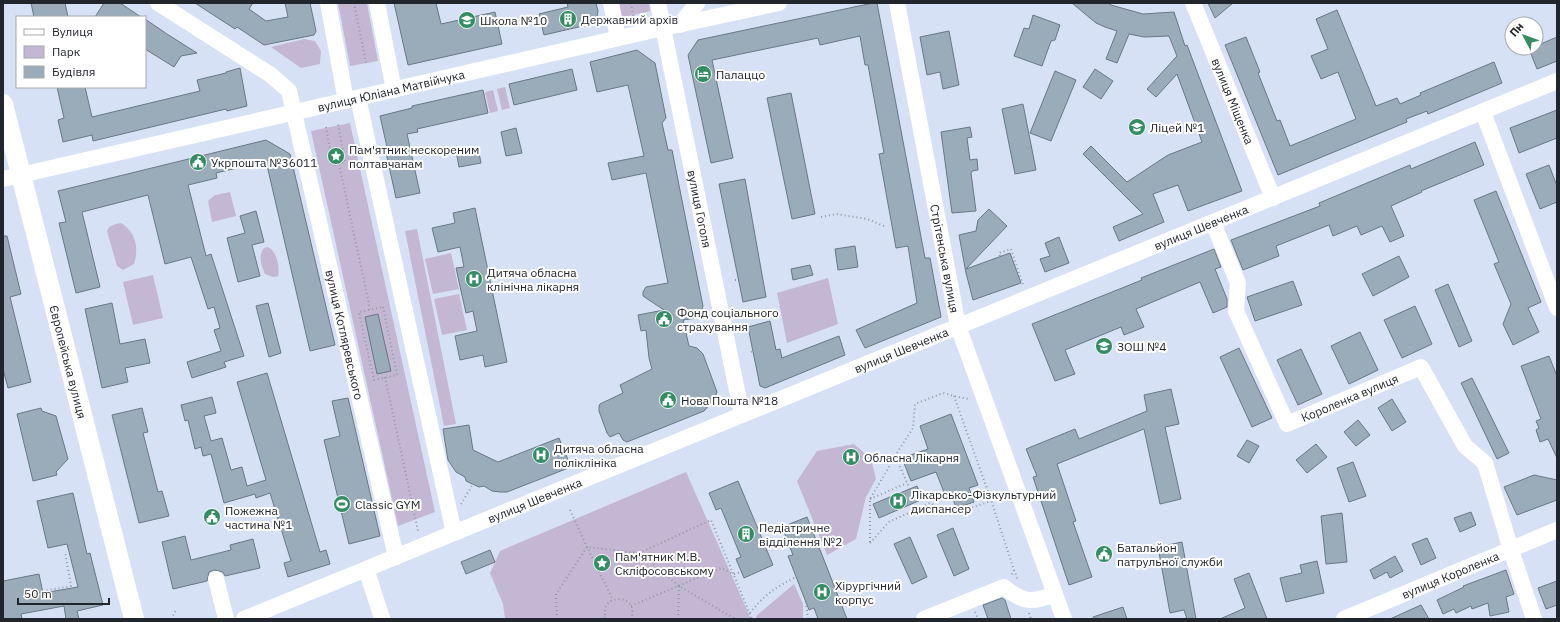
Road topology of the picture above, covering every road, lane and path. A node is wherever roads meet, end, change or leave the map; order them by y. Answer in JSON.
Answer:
{"nodes":[{"id":1,"x":158,"y":3,"type":"edge"},
{"id":2,"x":328,"y":3,"type":"edge"},
{"id":3,"x":354,"y":3,"type":"edge"},
{"id":4,"x":377,"y":3,"type":"edge"},
{"id":5,"x":611,"y":3,"type":"edge"},
{"id":6,"x":631,"y":3,"type":"edge"},
{"id":7,"x":658,"y":3,"type":"edge"},
{"id":8,"x":697,"y":3,"type":"edge"},
{"id":9,"x":779,"y":3,"type":"edge"},
{"id":10,"x":897,"y":3,"type":"edge"},
{"id":11,"x":1193,"y":3,"type":"edge"},
{"id":12,"x":634,"y":19,"type":"dead end"},
{"id":13,"x":680,"y":25,"type":"junction"},
{"id":14,"x":663,"y":28,"type":"junction"},
{"id":15,"x":618,"y":38,"type":"junction"},
{"id":16,"x":366,"y":63,"type":"dead end"},
{"id":17,"x":1557,"y":81,"type":"edge"},
{"id":18,"x":394,"y":90,"type":"junction"},
{"id":19,"x":352,"y":99,"type":"junction"},
{"id":20,"x":3,"y":104,"type":"edge"},
{"id":21,"x":294,"y":112,"type":"junction"},
{"id":22,"x":1483,"y":112,"type":"junction"},
{"id":23,"x":338,"y":124,"type":"dead end"},
{"id":24,"x":326,"y":127,"type":"dead end"},
{"id":25,"x":338,"y":164,"type":"junction"},
{"id":26,"x":12,"y":177,"type":"edge"},
{"id":27,"x":1273,"y":198,"type":"junction"},
{"id":28,"x":821,"y":217,"type":"dead end"},
{"id":29,"x":1213,"y":223,"type":"junction"},
{"id":30,"x":884,"y":226,"type":"dead end"},
{"id":31,"x":1000,"y":256,"type":"dead end"},
{"id":32,"x":1023,"y":285,"type":"dead end"},
{"id":33,"x":1557,"y":308,"type":"edge"},
{"id":34,"x":370,"y":310,"type":"junction"},
{"id":35,"x":958,"y":326,"type":"junction"},
{"id":36,"x":385,"y":377,"type":"junction"},
{"id":37,"x":954,"y":396,"type":"junction"},
{"id":38,"x":969,"y":399,"type":"dead end"},
{"id":39,"x":742,"y":415,"type":"junction"},
{"id":40,"x":895,"y":456,"type":"junction"},
{"id":41,"x":907,"y":483,"type":"junction"},
{"id":42,"x":473,"y":484,"type":"dead end"},
{"id":43,"x":910,"y":489,"type":"dead end"},
{"id":44,"x":870,"y":499,"type":"junction"},
{"id":45,"x":991,"y":500,"type":"junction"},
{"id":46,"x":460,"y":505,"type":"dead end"},
{"id":47,"x":570,"y":510,"type":"dead end"},
{"id":48,"x":1557,"y":530,"type":"edge"},
{"id":49,"x":418,"y":531,"type":"dead end"},
{"id":50,"x":454,"y":533,"type":"junction"},
{"id":51,"x":587,"y":547,"type":"junction"},
{"id":52,"x":1511,"y":550,"type":"junction"},
{"id":53,"x":65,"y":552,"type":"dead end"},
{"id":54,"x":640,"y":553,"type":"junction"},
{"id":55,"x":396,"y":557,"type":"junction"},
{"id":56,"x":366,"y":569,"type":"junction"},
{"id":57,"x":741,"y":572,"type":"dead end"},
{"id":58,"x":734,"y":574,"type":"junction"},
{"id":59,"x":796,"y":577,"type":"dead end"},
{"id":60,"x":216,"y":579,"type":"dead end"},
{"id":61,"x":679,"y":586,"type":"junction"},
{"id":62,"x":1004,"y":586,"type":"junction"},
{"id":63,"x":27,"y":594,"type":"dead end"},
{"id":64,"x":1055,"y":594,"type":"junction"},
{"id":65,"x":613,"y":600,"type":"junction"},
{"id":66,"x":806,"y":602,"type":"dead end"},
{"id":67,"x":631,"y":606,"type":"junction"},
{"id":68,"x":176,"y":610,"type":"dead end"},
{"id":69,"x":750,"y":613,"type":"junction"},
{"id":70,"x":382,"y":618,"type":"dead end"},
{"id":71,"x":606,"y":618,"type":"edge"},
{"id":72,"x":134,"y":619,"type":"edge"},
{"id":73,"x":171,"y":619,"type":"edge"},
{"id":74,"x":226,"y":619,"type":"edge"},
{"id":75,"x":244,"y":619,"type":"edge"},
{"id":76,"x":557,"y":619,"type":"edge"},
{"id":77,"x":601,"y":619,"type":"edge"},
{"id":78,"x":631,"y":619,"type":"edge"},
{"id":79,"x":678,"y":619,"type":"edge"},
{"id":80,"x":735,"y":619,"type":"edge"},
{"id":81,"x":752,"y":619,"type":"edge"},
{"id":82,"x":808,"y":619,"type":"edge"},
{"id":83,"x":924,"y":619,"type":"edge"},
{"id":84,"x":1064,"y":619,"type":"edge"},
{"id":85,"x":1344,"y":619,"type":"edge"},
{"id":86,"x":1534,"y":619,"type":"edge"}],
"edges":[{"from":1,"to":21,"type":"street","name":"вулиця Котляревського"},
{"from":2,"to":19,"type":"street"},
{"from":3,"to":16,"type":"path"},
{"from":4,"to":18,"type":"street"},
{"from":5,"to":15,"type":"street"},
{"from":6,"to":12,"type":"path"},
{"from":7,"to":14,"type":"street","name":"вулиця Гоголя"},
{"from":8,"to":13,"type":"street"},
{"from":9,"to":13,"type":"street","name":"вулиця Юліана Матвійчука"},
{"from":10,"to":35,"type":"street","name":"Стрітенська вулиця"},
{"from":11,"to":27,"type":"street","name":"вулиця Міщенка"},
{"from":13,"to":14,"type":"street","name":"вулиця Юліана Матвійчука"},
{"from":14,"to":15,"type":"street","name":"вулиця Юліана Матвійчука"},
{"from":14,"to":39,"type":"street","name":"вулиця Гоголя"},
{"from":15,"to":18,"type":"street","name":"вулиця Юліана Матвійчука"},
{"from":17,"to":22,"type":"street","name":"вулиця Шевченка"},
{"from":18,"to":19,"type":"street","name":"вулиця Юліана Матвійчука"},
{"from":19,"to":21,"type":"street","name":"вулиця Юліана Матвійчука"},
{"from":19,"to":50,"type":"street"},
{"from":20,"to":26,"type":"main road","name":"Європейська вулиця"},
{"from":21,"to":26,"type":"street","name":"вулиця Юліана Матвійчука"},
{"from":21,"to":55,"type":"street","name":"вулиця Котляревського"},
{"from":22,"to":27,"type":"street","name":"вулиця Шевченка"},
{"from":22,"to":33,"type":"street"},
{"from":23,"to":25,"type":"path"},
{"from":24,"to":25,"type":"path"},
{"from":25,"to":34,"type":"path"},
{"from":26,"to":72,"type":"main road","name":"Європейська вулиця"},
{"from":27,"to":29,"type":"street","name":"вулиця Шевченка"},
{"from":28,"to":30,"type":"path"},
{"from":29,"to":35,"type":"street","name":"вулиця Шевченка"},
{"from":29,"to":52,"type":"street","name":"Короленка вулиця"},
{"from":31,"to":32,"type":"path"},
{"from":34,"to":36,"type":"path"},
{"from":34,"to":36,"type":"path"},
{"from":35,"to":39,"type":"street","name":"вулиця Шевченка"},
{"from":35,"to":64,"type":"street","name":"Стрітенська вулиця"},
{"from":36,"to":49,"type":"path"},
{"from":37,"to":38,"type":"path"},
{"from":37,"to":40,"type":"path"},
{"from":37,"to":45,"type":"path"},
{"from":39,"to":50,"type":"street","name":"вулиця Шевченка"},
{"from":40,"to":41,"type":"path"},
{"from":40,"to":44,"type":"path"},
{"from":41,"to":43,"type":"path"},
{"from":41,"to":44,"type":"path"},
{"from":42,"to":46,"type":"path"},
{"from":44,"to":45,"type":"path"},
{"from":45,"to":62,"type":"path"},
{"from":47,"to":51,"type":"path"},
{"from":48,"to":52,"type":"street","name":"вулиця Короленка"},
{"from":50,"to":55,"type":"street","name":"вулиця Шевченка"},
{"from":51,"to":54,"type":"path"},
{"from":51,"to":65,"type":"path"},
{"from":51,"to":76,"type":"path"},
{"from":52,"to":85,"type":"street","name":"вулиця Короленка"},
{"from":52,"to":86,"type":"street"},
{"from":53,"to":63,"type":"path"},
{"from":54,"to":58,"type":"path"},
{"from":54,"to":61,"type":"path"},
{"from":55,"to":56,"type":"street","name":"вулиця Шевченка"},
{"from":56,"to":70,"type":"street"},
{"from":56,"to":75,"type":"street","name":"вулиця Шевченка"},
{"from":57,"to":58,"type":"path"},
{"from":58,"to":61,"type":"path"},
{"from":58,"to":69,"type":"path"},
{"from":59,"to":69,"type":"path"},
{"from":60,"to":74,"type":"street"},
{"from":61,"to":67,"type":"path"},
{"from":61,"to":79,"type":"path"},
{"from":61,"to":80,"type":"path"},
{"from":62,"to":64,"type":"street"},
{"from":62,"to":83,"type":"street"},
{"from":64,"to":84,"type":"street","name":"Стрітенська вулиця"},
{"from":65,"to":67,"type":"path"},
{"from":65,"to":71,"type":"path"},
{"from":66,"to":82,"type":"path"},
{"from":67,"to":78,"type":"path"},
{"from":68,"to":73,"type":"path"},
{"from":69,"to":81,"type":"path"},
{"from":71,"to":77,"type":"path"}]}
